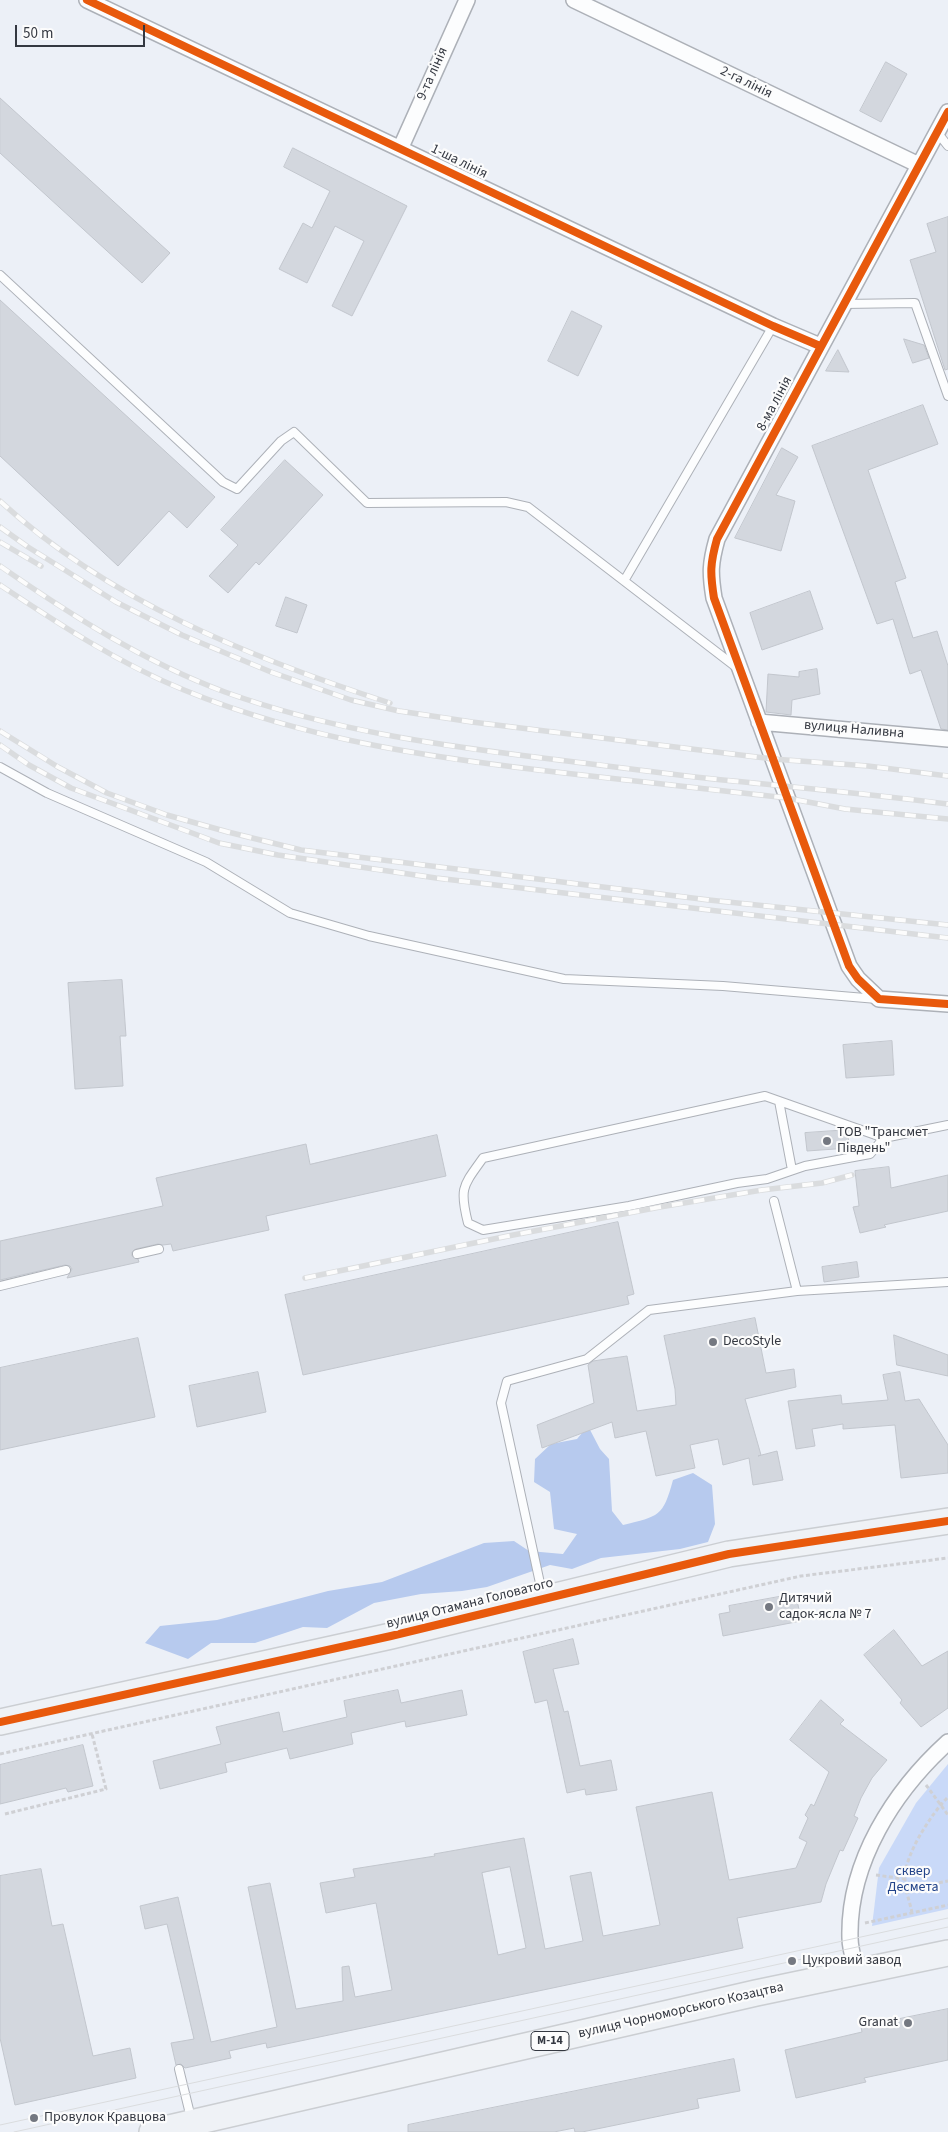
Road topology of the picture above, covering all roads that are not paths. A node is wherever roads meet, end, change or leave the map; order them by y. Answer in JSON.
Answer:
{"nodes":[{"id":1,"x":87,"y":0,"type":"edge"},
{"id":2,"x":481,"y":0,"type":"edge"},
{"id":3,"x":574,"y":0,"type":"edge"},
{"id":4,"x":465,"y":4,"type":"edge"},
{"id":5,"x":948,"y":112,"type":"edge"},
{"id":6,"x":937,"y":132,"type":"junction"},
{"id":7,"x":948,"y":146,"type":"edge"},
{"id":8,"x":401,"y":148,"type":"junction"},
{"id":9,"x":919,"y":166,"type":"junction"},
{"id":10,"x":0,"y":275,"type":"edge"},
{"id":11,"x":843,"y":304,"type":"junction"},
{"id":12,"x":773,"y":326,"type":"junction"},
{"id":13,"x":820,"y":346,"type":"junction"},
{"id":14,"x":948,"y":396,"type":"edge"},
{"id":15,"x":624,"y":580,"type":"junction"},
{"id":16,"x":740,"y":670,"type":"junction"},
{"id":17,"x":759,"y":722,"type":"junction"},
{"id":18,"x":948,"y":739,"type":"edge"},
{"id":19,"x":0,"y":767,"type":"edge"},
{"id":20,"x":879,"y":999,"type":"junction"},
{"id":21,"x":948,"y":1004,"type":"edge"},
{"id":22,"x":779,"y":1101,"type":"junction"},
{"id":23,"x":948,"y":1125,"type":"edge"},
{"id":24,"x":884,"y":1138,"type":"junction"},
{"id":25,"x":792,"y":1170,"type":"junction"},
{"id":26,"x":774,"y":1201,"type":"dead end"},
{"id":27,"x":159,"y":1248,"type":"dead end"},
{"id":28,"x":137,"y":1254,"type":"dead end"},
{"id":29,"x":66,"y":1270,"type":"dead end"},
{"id":30,"x":948,"y":1282,"type":"edge"},
{"id":31,"x":0,"y":1286,"type":"edge"},
{"id":32,"x":797,"y":1291,"type":"junction"},
{"id":33,"x":948,"y":1521,"type":"edge"},
{"id":34,"x":544,"y":1599,"type":"junction"},
{"id":35,"x":0,"y":1722,"type":"edge"},
{"id":36,"x":948,"y":1742,"type":"edge"},
{"id":37,"x":948,"y":1953,"type":"edge"},
{"id":38,"x":856,"y":1972,"type":"junction"},
{"id":39,"x":179,"y":2069,"type":"dead end"},
{"id":40,"x":192,"y":2123,"type":"junction"},
{"id":41,"x":152,"y":2132,"type":"edge"}],
"edges":[{"from":1,"to":8,"type":"street","name":"1-ша лінія"},
{"from":2,"to":4,"type":"street"},
{"from":3,"to":9,"type":"street","name":"2-га лінія"},
{"from":4,"to":8,"type":"street","name":"9-та лінія"},
{"from":5,"to":6,"type":"street","name":"8-ма лінія"},
{"from":6,"to":7,"type":"lane"},
{"from":6,"to":9,"type":"street","name":"8-ма лінія"},
{"from":8,"to":12,"type":"street","name":"1-ша лінія"},
{"from":9,"to":11,"type":"street","name":"8-ма лінія"},
{"from":10,"to":15,"type":"lane"},
{"from":11,"to":13,"type":"street","name":"8-ма лінія"},
{"from":11,"to":14,"type":"lane"},
{"from":12,"to":13,"type":"street","name":"1-ша лінія"},
{"from":12,"to":15,"type":"lane"},
{"from":13,"to":16,"type":"street","name":"8-ма лінія"},
{"from":15,"to":16,"type":"lane"},
{"from":16,"to":17,"type":"street","name":"8-ма лінія"},
{"from":17,"to":18,"type":"street","name":"вулиця Наливна"},
{"from":17,"to":20,"type":"street","name":"8-ма лінія"},
{"from":19,"to":20,"type":"lane"},
{"from":20,"to":21,"type":"street"},
{"from":22,"to":24,"type":"lane"},
{"from":22,"to":25,"type":"lane"},
{"from":22,"to":25,"type":"lane"},
{"from":23,"to":24,"type":"lane"},
{"from":24,"to":25,"type":"lane"},
{"from":26,"to":32,"type":"lane"},
{"from":27,"to":28,"type":"lane"},
{"from":29,"to":31,"type":"lane"},
{"from":30,"to":32,"type":"lane"},
{"from":32,"to":34,"type":"lane"},
{"from":33,"to":34,"type":"main road","name":"вулиця Отамана Головатого"},
{"from":34,"to":35,"type":"main road","name":"вулиця Отамана Головатого"},
{"from":36,"to":38,"type":"street"},
{"from":37,"to":38,"type":"main road","name":"вулиця Чорноморського Козацтва","number":"М-14"},
{"from":38,"to":40,"type":"main road","name":"вулиця Чорноморського Козацтва","number":"М-14"},
{"from":39,"to":40,"type":"lane"},
{"from":40,"to":41,"type":"main road","name":"вулиця Чорноморського Козацтва","number":"М-14"}]}
